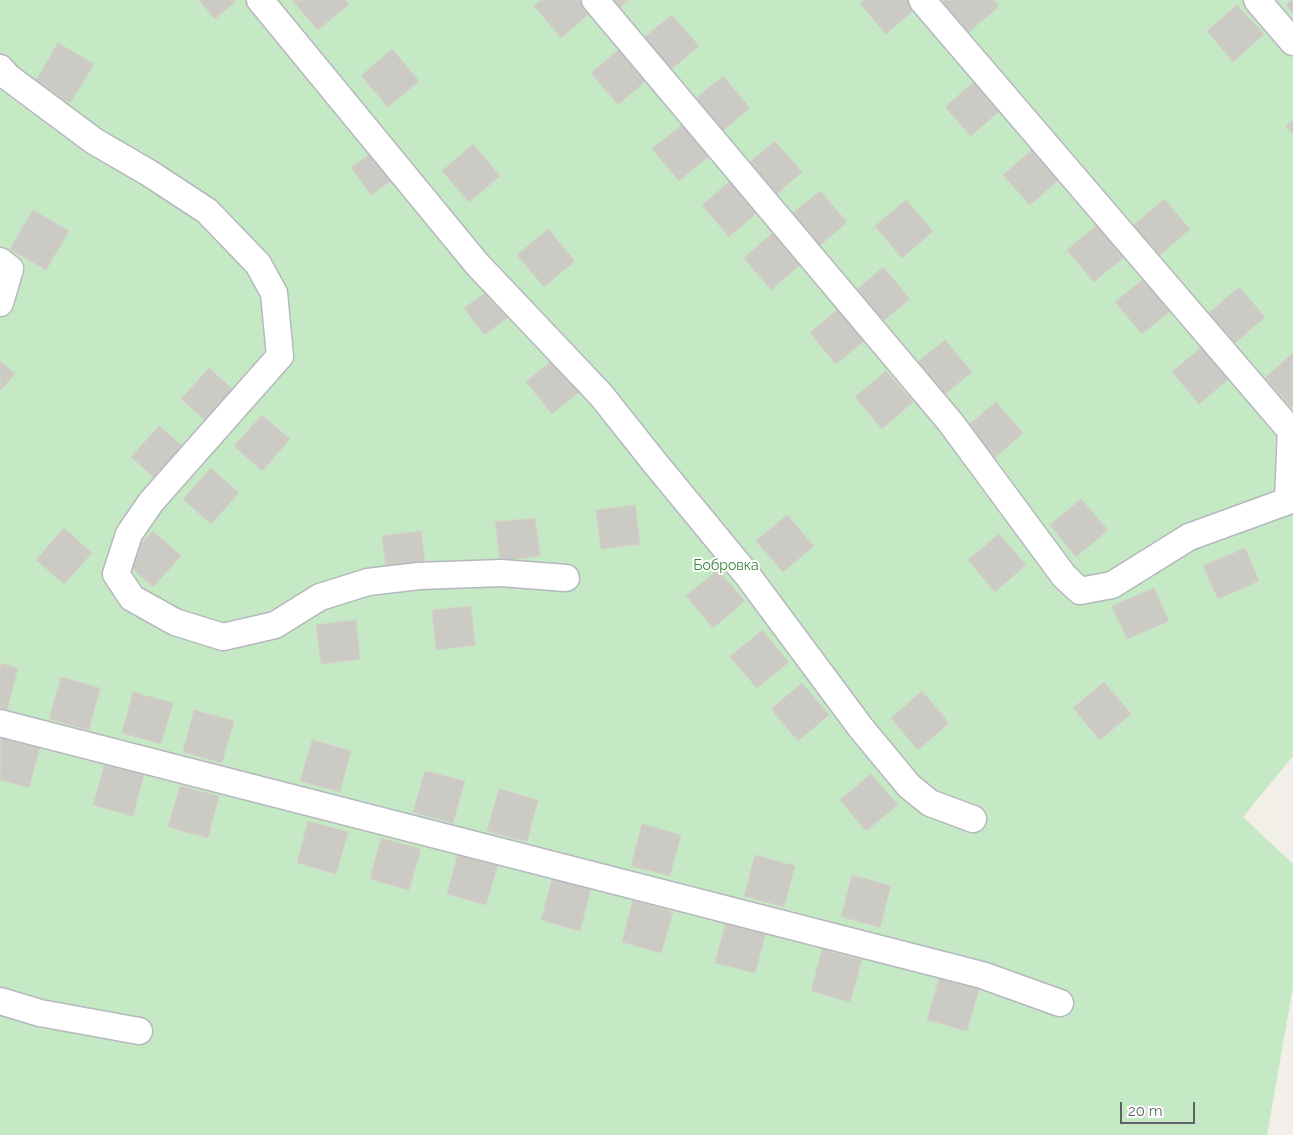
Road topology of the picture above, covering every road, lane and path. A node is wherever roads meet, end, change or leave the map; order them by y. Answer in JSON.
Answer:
{"nodes":[{"id":1,"x":260,"y":0,"type":"edge"},
{"id":2,"x":595,"y":0,"type":"edge"},
{"id":3,"x":922,"y":0,"type":"edge"},
{"id":4,"x":1258,"y":0,"type":"edge"},
{"id":5,"x":1293,"y":42,"type":"edge"},
{"id":6,"x":0,"y":68,"type":"edge"},
{"id":7,"x":0,"y":261,"type":"edge"},
{"id":8,"x":0,"y":303,"type":"edge"},
{"id":9,"x":566,"y":578,"type":"dead end"},
{"id":10,"x":0,"y":722,"type":"edge"},
{"id":11,"x":973,"y":819,"type":"dead end"},
{"id":12,"x":0,"y":1002,"type":"edge"},
{"id":13,"x":1060,"y":1003,"type":"dead end"},
{"id":14,"x":139,"y":1031,"type":"dead end"}],
"edges":[{"from":1,"to":11,"type":"street"},
{"from":2,"to":3,"type":"street"},
{"from":4,"to":5,"type":"street"},
{"from":6,"to":9,"type":"street"},
{"from":7,"to":8,"type":"street"},
{"from":10,"to":13,"type":"street"},
{"from":12,"to":14,"type":"street"}]}
